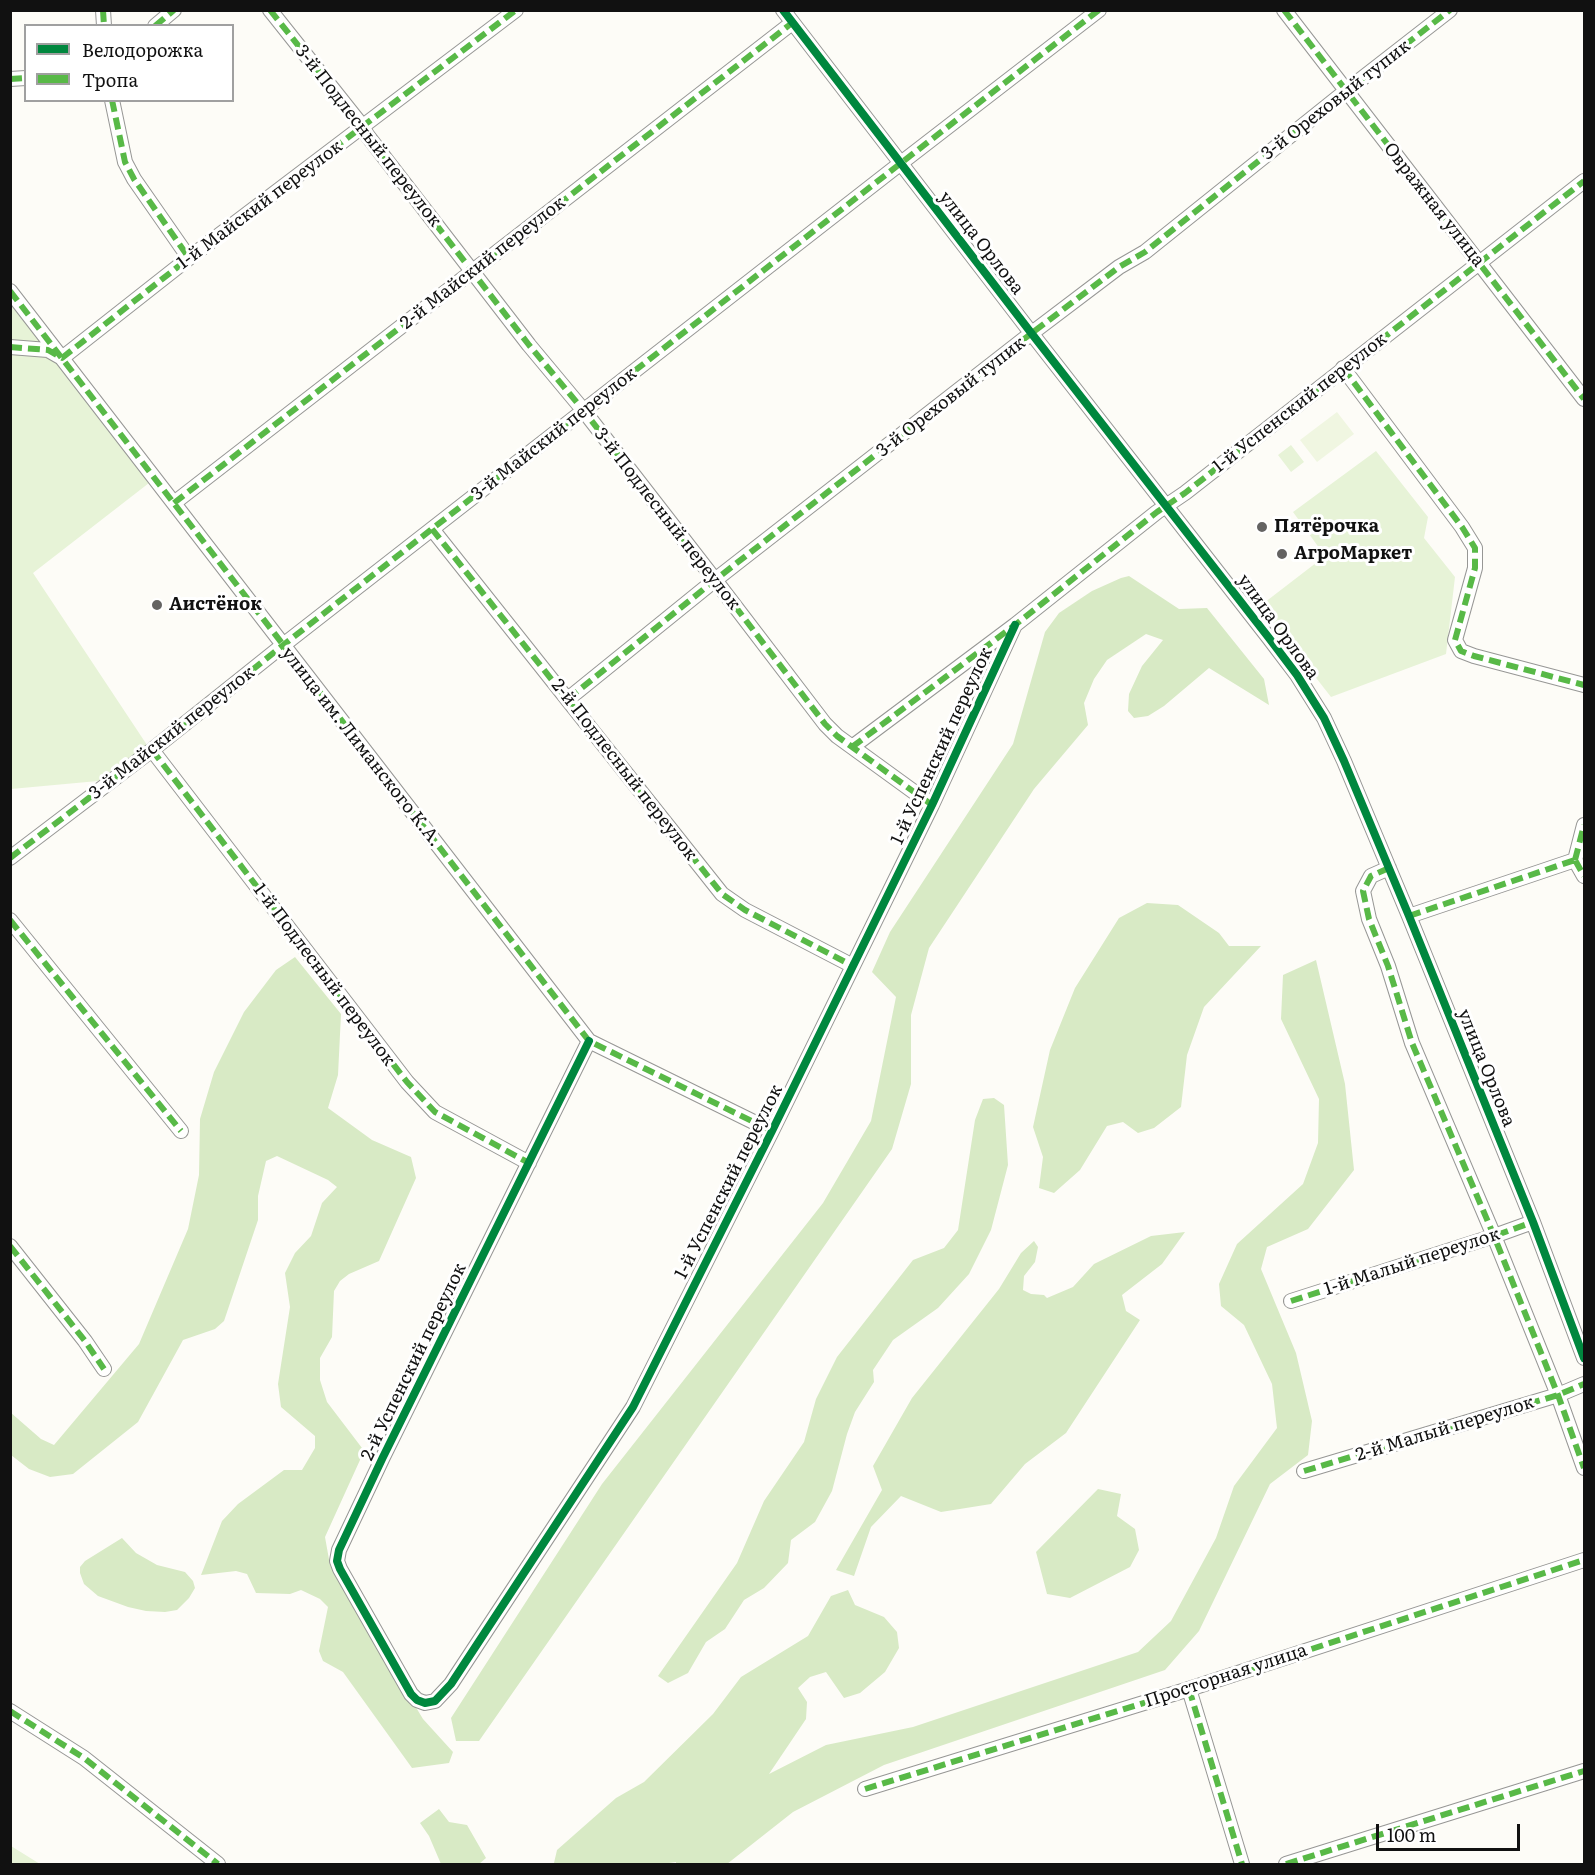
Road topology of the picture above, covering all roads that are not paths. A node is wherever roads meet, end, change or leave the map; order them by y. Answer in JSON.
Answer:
{"nodes":[{"id":1,"x":174,"y":10,"type":"edge"},
{"id":2,"x":270,"y":10,"type":"edge"},
{"id":3,"x":516,"y":10,"type":"edge"},
{"id":4,"x":783,"y":10,"type":"edge"},
{"id":5,"x":1099,"y":10,"type":"edge"},
{"id":6,"x":1284,"y":10,"type":"edge"},
{"id":7,"x":1450,"y":10,"type":"edge"},
{"id":8,"x":792,"y":23,"type":"junction"},
{"id":9,"x":157,"y":24,"type":"edge"},
{"id":10,"x":1346,"y":91,"type":"junction"},
{"id":11,"x":112,"y":102,"type":"edge"},
{"id":12,"x":363,"y":127,"type":"junction"},
{"id":13,"x":901,"y":163,"type":"junction"},
{"id":14,"x":1584,"y":181,"type":"edge"},
{"id":15,"x":189,"y":258,"type":"junction"},
{"id":16,"x":1480,"y":264,"type":"junction"},
{"id":17,"x":472,"y":272,"type":"junction"},
{"id":18,"x":10,"y":291,"type":"edge"},
{"id":19,"x":1032,"y":334,"type":"junction"},
{"id":20,"x":10,"y":347,"type":"edge"},
{"id":21,"x":62,"y":358,"type":"junction"},
{"id":22,"x":1343,"y":368,"type":"junction"},
{"id":23,"x":1584,"y":399,"type":"edge"},
{"id":24,"x":584,"y":411,"type":"junction"},
{"id":25,"x":174,"y":503,"type":"junction"},
{"id":26,"x":1167,"y":506,"type":"junction"},
{"id":27,"x":432,"y":529,"type":"junction"},
{"id":28,"x":715,"y":580,"type":"junction"},
{"id":29,"x":1015,"y":625,"type":"junction"},
{"id":30,"x":282,"y":645,"type":"junction"},
{"id":31,"x":1584,"y":685,"type":"edge"},
{"id":32,"x":568,"y":699,"type":"junction"},
{"id":33,"x":852,"y":747,"type":"junction"},
{"id":34,"x":152,"y":750,"type":"junction"},
{"id":35,"x":932,"y":805,"type":"junction"},
{"id":36,"x":1584,"y":825,"type":"edge"},
{"id":37,"x":10,"y":858,"type":"edge"},
{"id":38,"x":1580,"y":862,"type":"edge"},
{"id":39,"x":1389,"y":868,"type":"junction"},
{"id":40,"x":1584,"y":876,"type":"edge"},
{"id":41,"x":1409,"y":916,"type":"junction"},
{"id":42,"x":10,"y":920,"type":"edge"},
{"id":43,"x":853,"y":966,"type":"junction"},
{"id":44,"x":589,"y":1041,"type":"junction"},
{"id":45,"x":181,"y":1131,"type":"dead end"},
{"id":46,"x":772,"y":1131,"type":"junction"},
{"id":47,"x":529,"y":1163,"type":"junction"},
{"id":48,"x":1533,"y":1222,"type":"junction"},
{"id":49,"x":1494,"y":1236,"type":"junction"},
{"id":50,"x":10,"y":1246,"type":"edge"},
{"id":51,"x":1291,"y":1301,"type":"dead end"},
{"id":52,"x":1581,"y":1335,"type":"edge"},
{"id":53,"x":1584,"y":1358,"type":"edge"},
{"id":54,"x":104,"y":1369,"type":"dead end"},
{"id":55,"x":1584,"y":1384,"type":"edge"},
{"id":56,"x":1558,"y":1395,"type":"junction"},
{"id":57,"x":1584,"y":1468,"type":"edge"},
{"id":58,"x":1304,"y":1471,"type":"dead end"},
{"id":59,"x":1584,"y":1560,"type":"edge"},
{"id":60,"x":1189,"y":1689,"type":"junction"},
{"id":61,"x":411,"y":1694,"type":"joint"},
{"id":62,"x":10,"y":1711,"type":"edge"},
{"id":63,"x":1584,"y":1771,"type":"edge"},
{"id":64,"x":866,"y":1789,"type":"dead end"},
{"id":65,"x":218,"y":1864,"type":"edge"},
{"id":66,"x":1242,"y":1864,"type":"edge"},
{"id":67,"x":1286,"y":1864,"type":"edge"}],
"edges":[{"from":1,"to":9,"type":"street"},
{"from":2,"to":12,"type":"street","name":"3-й Подлесный переулок"},
{"from":3,"to":12,"type":"street","name":"1-й Майский переулок"},
{"from":4,"to":8,"type":"street","name":"улица Орлова"},
{"from":5,"to":13,"type":"street","name":"3-й Майский переулок"},
{"from":6,"to":10,"type":"street","name":"Овражная улица"},
{"from":7,"to":10,"type":"street","name":"3-й Ореховый тупик"},
{"from":8,"to":13,"type":"street","name":"улица Орлова"},
{"from":8,"to":17,"type":"street","name":"2-й Майский переулок"},
{"from":10,"to":16,"type":"street","name":"Овражная улица"},
{"from":10,"to":19,"type":"street","name":"3-й Ореховый тупик"},
{"from":11,"to":15,"type":"street"},
{"from":12,"to":15,"type":"street","name":"1-й Майский переулок"},
{"from":12,"to":17,"type":"street","name":"3-й Подлесный переулок"},
{"from":13,"to":19,"type":"street","name":"улица Орлова"},
{"from":13,"to":24,"type":"street","name":"3-й Майский переулок"},
{"from":14,"to":16,"type":"street","name":"1-й Успенский переулок"},
{"from":15,"to":21,"type":"street","name":"1-й Майский переулок"},
{"from":16,"to":22,"type":"street","name":"1-й Успенский переулок"},
{"from":16,"to":23,"type":"street","name":"Овражная улица"},
{"from":17,"to":24,"type":"street","name":"3-й Подлесный переулок"},
{"from":17,"to":25,"type":"street","name":"2-й Майский переулок"},
{"from":18,"to":21,"type":"street","name":"улица им. Лиманского К.А."},
{"from":19,"to":26,"type":"street","name":"улица Орлова"},
{"from":19,"to":28,"type":"street","name":"3-й Ореховый тупик"},
{"from":20,"to":21,"type":"street"},
{"from":21,"to":25,"type":"street","name":"улица им. Лиманского К.А."},
{"from":22,"to":26,"type":"street","name":"1-й Успенский переулок"},
{"from":22,"to":31,"type":"street"},
{"from":24,"to":27,"type":"street","name":"3-й Майский переулок"},
{"from":24,"to":28,"type":"street","name":"3-й Подлесный переулок"},
{"from":25,"to":30,"type":"street","name":"улица им. Лиманского К.А."},
{"from":26,"to":29,"type":"street","name":"1-й Успенский переулок"},
{"from":26,"to":39,"type":"street","name":"улица Орлова"},
{"from":27,"to":30,"type":"street","name":"3-й Майский переулок"},
{"from":27,"to":32,"type":"street","name":"2-й Подлесный переулок"},
{"from":28,"to":32,"type":"street","name":"3-й Ореховый тупик"},
{"from":28,"to":33,"type":"street","name":"3-й Подлесный переулок"},
{"from":29,"to":33,"type":"street","name":"1-й Успенский переулок"},
{"from":29,"to":35,"type":"street","name":"1-й Успенский переулок"},
{"from":30,"to":34,"type":"street","name":"3-й Майский переулок"},
{"from":30,"to":44,"type":"street","name":"улица им. Лиманского К.А."},
{"from":32,"to":43,"type":"street","name":"2-й Подлесный переулок"},
{"from":33,"to":35,"type":"street","name":"3-й Подлесный переулок"},
{"from":34,"to":37,"type":"street","name":"3-й Майский переулок"},
{"from":34,"to":47,"type":"street","name":"1-й Подлесный переулок"},
{"from":35,"to":43,"type":"street","name":"1-й Успенский переулок"},
{"from":36,"to":38,"type":"street"},
{"from":38,"to":40,"type":"street"},
{"from":38,"to":41,"type":"street"},
{"from":39,"to":41,"type":"street","name":"улица Орлова"},
{"from":39,"to":49,"type":"street"},
{"from":41,"to":48,"type":"street","name":"улица Орлова"},
{"from":42,"to":45,"type":"street"},
{"from":43,"to":46,"type":"street","name":"1-й Успенский переулок"},
{"from":44,"to":46,"type":"street","name":"улица им. Лиманского К.А."},
{"from":44,"to":47,"type":"street","name":"2-й Успенский переулок"},
{"from":46,"to":61,"type":"street","name":"1-й Успенский переулок"},
{"from":47,"to":61,"type":"street","name":"2-й Успенский переулок"},
{"from":48,"to":49,"type":"street","name":"1-й Малый переулок"},
{"from":48,"to":52,"type":"street","name":"улица Орлова"},
{"from":49,"to":51,"type":"street","name":"1-й Малый переулок"},
{"from":49,"to":56,"type":"street"},
{"from":50,"to":54,"type":"street"},
{"from":52,"to":53,"type":"street","name":"улица Орлова"},
{"from":55,"to":56,"type":"street","name":"2-й Малый переулок"},
{"from":56,"to":57,"type":"street"},
{"from":56,"to":58,"type":"street","name":"2-й Малый переулок"},
{"from":59,"to":60,"type":"street","name":"Просторная улица"},
{"from":60,"to":64,"type":"street","name":"Просторная улица"},
{"from":60,"to":66,"type":"street"},
{"from":62,"to":65,"type":"street"},
{"from":63,"to":67,"type":"street"}]}
